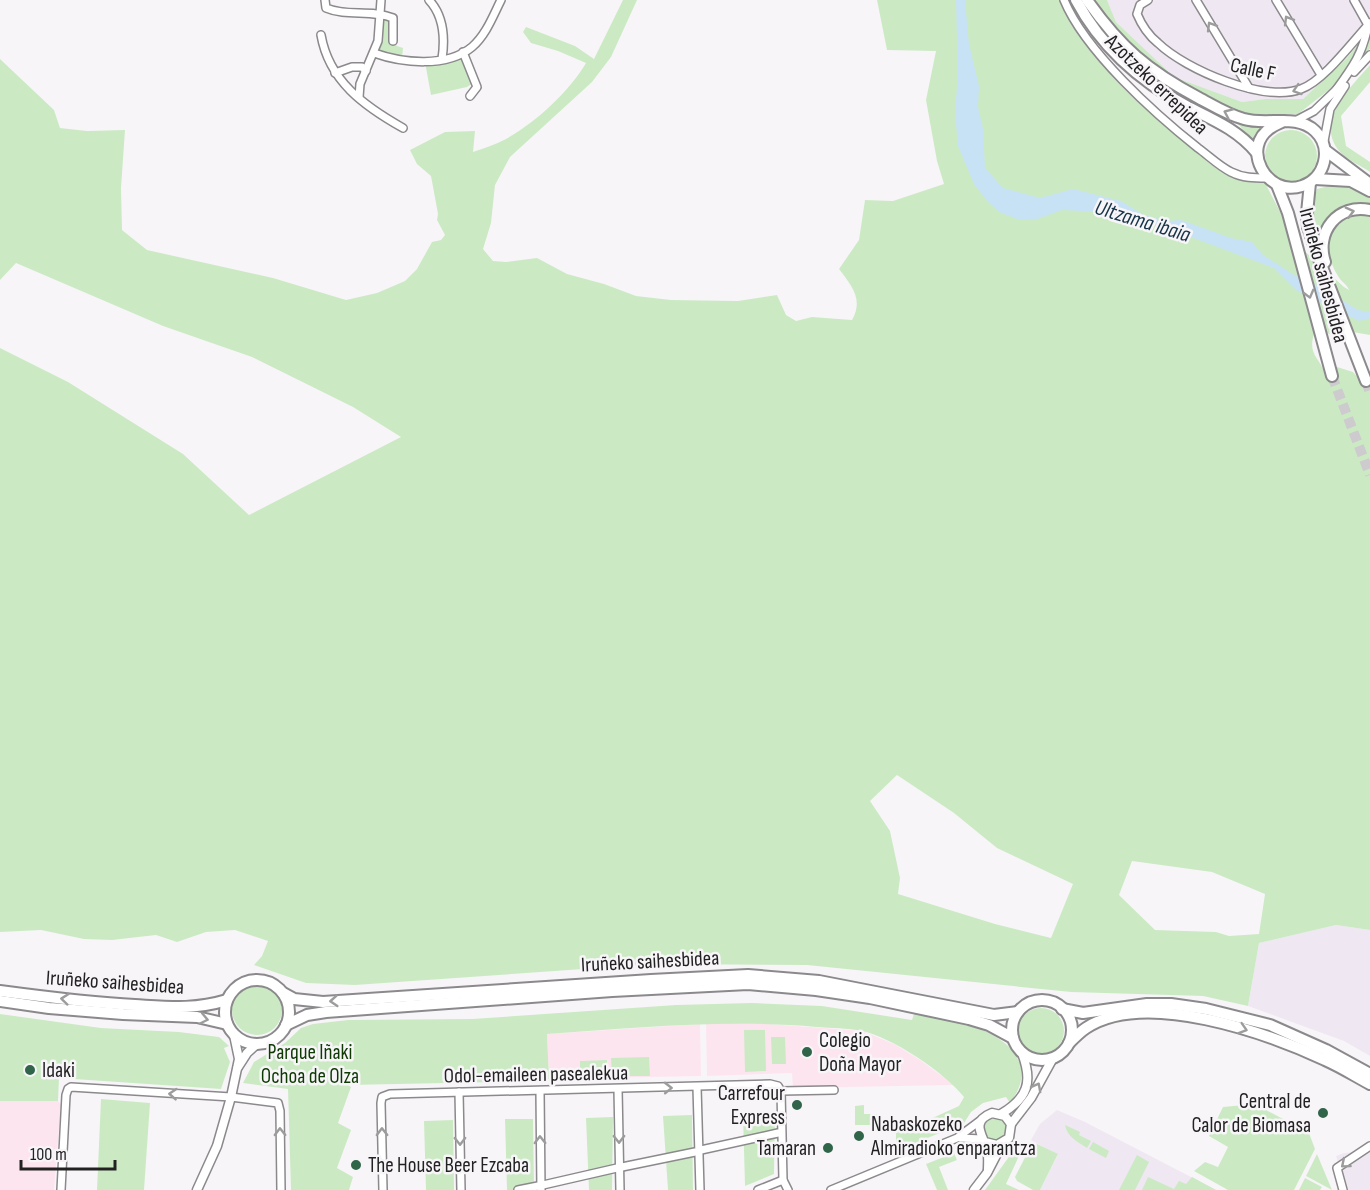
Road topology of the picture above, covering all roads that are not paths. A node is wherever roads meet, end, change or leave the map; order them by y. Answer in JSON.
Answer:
{"nodes":[{"id":1,"x":325,"y":0,"type":"edge"},
{"id":2,"x":381,"y":0,"type":"edge"},
{"id":3,"x":429,"y":0,"type":"edge"},
{"id":4,"x":501,"y":0,"type":"edge"},
{"id":5,"x":1064,"y":0,"type":"edge"},
{"id":6,"x":1076,"y":0,"type":"edge"},
{"id":7,"x":1087,"y":0,"type":"edge"},
{"id":8,"x":1148,"y":0,"type":"edge"},
{"id":9,"x":1196,"y":0,"type":"edge"},
{"id":10,"x":1276,"y":0,"type":"edge"},
{"id":11,"x":1354,"y":0,"type":"edge"},
{"id":12,"x":381,"y":14,"type":"junction"},
{"id":13,"x":1369,"y":24,"type":"edge"},
{"id":14,"x":321,"y":35,"type":"dead end"},
{"id":15,"x":393,"y":41,"type":"dead end"},
{"id":16,"x":463,"y":52,"type":"junction"},
{"id":17,"x":374,"y":53,"type":"junction"},
{"id":18,"x":1370,"y":55,"type":"edge"},
{"id":19,"x":442,"y":59,"type":"junction"},
{"id":20,"x":366,"y":71,"type":"junction"},
{"id":21,"x":1354,"y":72,"type":"junction"},
{"id":22,"x":336,"y":73,"type":"junction"},
{"id":23,"x":1322,"y":75,"type":"junction"},
{"id":24,"x":1249,"y":87,"type":"junction"},
{"id":25,"x":1336,"y":90,"type":"junction"},
{"id":26,"x":470,"y":96,"type":"dead end"},
{"id":27,"x":359,"y":97,"type":"junction"},
{"id":28,"x":1290,"y":121,"type":"junction"},
{"id":29,"x":403,"y":128,"type":"dead end"},
{"id":30,"x":1324,"y":147,"type":"junction"},
{"id":31,"x":1257,"y":153,"type":"junction"},
{"id":32,"x":1259,"y":166,"type":"junction"},
{"id":33,"x":1241,"y":176,"type":"junction"},
{"id":34,"x":1267,"y":178,"type":"junction"},
{"id":35,"x":1312,"y":181,"type":"junction"},
{"id":36,"x":1370,"y":184,"type":"edge"},
{"id":37,"x":1277,"y":185,"type":"junction"},
{"id":38,"x":1370,"y":191,"type":"edge"},
{"id":39,"x":1370,"y":210,"type":"edge"},
{"id":40,"x":1322,"y":261,"type":"junction"},
{"id":41,"x":1332,"y":376,"type":"tunnel mouth"},
{"id":42,"x":1366,"y":381,"type":"dead end"},
{"id":43,"x":0,"y":991,"type":"edge"},
{"id":44,"x":283,"y":993,"type":"junction"},
{"id":45,"x":227,"y":1000,"type":"junction"},
{"id":46,"x":0,"y":1001,"type":"edge"},
{"id":47,"x":1062,"y":1009,"type":"junction"},
{"id":48,"x":1018,"y":1012,"type":"junction"},
{"id":49,"x":227,"y":1024,"type":"junction"},
{"id":50,"x":286,"y":1025,"type":"junction"},
{"id":51,"x":234,"y":1035,"type":"junction"},
{"id":52,"x":1012,"y":1038,"type":"junction"},
{"id":53,"x":1069,"y":1043,"type":"junction"},
{"id":54,"x":258,"y":1044,"type":"junction"},
{"id":55,"x":1022,"y":1053,"type":"junction"},
{"id":56,"x":1053,"y":1058,"type":"junction"},
{"id":57,"x":237,"y":1070,"type":"junction"},
{"id":58,"x":1370,"y":1074,"type":"edge"},
{"id":59,"x":1370,"y":1084,"type":"edge"},
{"id":60,"x":697,"y":1087,"type":"junction"},
{"id":61,"x":618,"y":1089,"type":"junction"},
{"id":62,"x":834,"y":1090,"type":"dead end"},
{"id":63,"x":540,"y":1091,"type":"junction"},
{"id":64,"x":781,"y":1091,"type":"junction"},
{"id":65,"x":459,"y":1092,"type":"junction"},
{"id":66,"x":231,"y":1097,"type":"junction"},
{"id":67,"x":1001,"y":1114,"type":"junction"},
{"id":68,"x":983,"y":1118,"type":"junction"},
{"id":69,"x":1011,"y":1124,"type":"junction"},
{"id":70,"x":778,"y":1133,"type":"dead end"},
{"id":71,"x":957,"y":1138,"type":"junction"},
{"id":72,"x":984,"y":1141,"type":"junction"},
{"id":73,"x":1002,"y":1144,"type":"junction"},
{"id":74,"x":1370,"y":1146,"type":"edge"},
{"id":75,"x":988,"y":1170,"type":"junction"},
{"id":76,"x":783,"y":1180,"type":"junction"},
{"id":77,"x":541,"y":1187,"type":"edge"},
{"id":78,"x":61,"y":1190,"type":"edge"},
{"id":79,"x":197,"y":1190,"type":"edge"},
{"id":80,"x":282,"y":1190,"type":"edge"},
{"id":81,"x":383,"y":1190,"type":"edge"},
{"id":82,"x":461,"y":1190,"type":"edge"},
{"id":83,"x":519,"y":1190,"type":"edge"},
{"id":84,"x":620,"y":1190,"type":"edge"},
{"id":85,"x":700,"y":1190,"type":"edge"},
{"id":86,"x":759,"y":1190,"type":"edge"},
{"id":87,"x":788,"y":1190,"type":"edge"},
{"id":88,"x":831,"y":1190,"type":"edge"},
{"id":89,"x":974,"y":1190,"type":"edge"},
{"id":90,"x":1343,"y":1190,"type":"edge"}],
"edges":[{"from":1,"to":12,"type":"street"},
{"from":2,"to":12,"type":"street"},
{"from":3,"to":19,"type":"street"},
{"from":4,"to":16,"type":"street"},
{"from":5,"to":33,"type":"street","name":"Azotzeko errepidea"},
{"from":6,"to":31,"type":"highway"},
{"from":28,"to":7,"type":"highway","one_way":true},
{"from":8,"to":24,"type":"street","name":"Calle F"},
{"from":24,"to":9,"type":"street","one_way":true},
{"from":23,"to":10,"type":"street","one_way":true},
{"from":11,"to":13,"type":"street"},
{"from":12,"to":15,"type":"street"},
{"from":12,"to":17,"type":"street"},
{"from":13,"to":23,"type":"street","name":"Calle F"},
{"from":13,"to":25,"type":"street"},
{"from":14,"to":22,"type":"street"},
{"from":16,"to":19,"type":"street"},
{"from":16,"to":26,"type":"street"},
{"from":17,"to":19,"type":"street"},
{"from":17,"to":20,"type":"street"},
{"from":18,"to":21,"type":"street"},
{"from":20,"to":22,"type":"street"},
{"from":20,"to":27,"type":"street"},
{"from":21,"to":25,"type":"street"},
{"from":21,"to":30,"type":"street"},
{"from":22,"to":27,"type":"street"},
{"from":23,"to":24,"type":"street","name":"Calle F","one_way":true},
{"from":25,"to":28,"type":"street"},
{"from":27,"to":29,"type":"street"},
{"from":28,"to":30,"type":"highway"},
{"from":28,"to":31,"type":"highway"},
{"from":30,"to":35,"type":"highway"},
{"from":30,"to":36,"type":"highway"},
{"from":31,"to":32,"type":"highway"},
{"from":32,"to":33,"type":"street"},
{"from":32,"to":34,"type":"highway"},
{"from":33,"to":34,"type":"street","name":"Azotzeko errepidea"},
{"from":34,"to":37,"type":"highway"},
{"from":35,"to":37,"type":"highway"},
{"from":35,"to":38,"type":"highway","name":"Iruñeko saihesbidea"},
{"from":35,"to":40,"type":"highway","name":"Iruñeko saihesbidea"},
{"from":37,"to":41,"type":"highway","name":"Iruñeko saihesbidea","one_way":true},
{"from":40,"to":39,"type":"highway","one_way":true},
{"from":40,"to":42,"type":"highway","name":"Iruñeko saihesbidea"},
{"from":45,"to":43,"type":"highway","name":"Iruñeko saihesbidea","one_way":true},
{"from":44,"to":45,"type":"highway"},
{"from":48,"to":44,"type":"highway","name":"Iruñeko saihesbidea","one_way":true},
{"from":44,"to":50,"type":"highway"},
{"from":45,"to":49,"type":"highway"},
{"from":46,"to":49,"type":"highway","name":"Iruñeko saihesbidea","one_way":true},
{"from":47,"to":48,"type":"highway"},
{"from":47,"to":53,"type":"highway"},
{"from":47,"to":58,"type":"highway"},
{"from":48,"to":52,"type":"highway"},
{"from":49,"to":51,"type":"highway"},
{"from":50,"to":52,"type":"highway","name":"Iruñeko saihesbidea"},
{"from":50,"to":54,"type":"highway"},
{"from":51,"to":54,"type":"highway"},
{"from":51,"to":57,"type":"main road"},
{"from":52,"to":55,"type":"highway"},
{"from":53,"to":56,"type":"highway"},
{"from":53,"to":59,"type":"highway","one_way":true},
{"from":54,"to":57,"type":"main road"},
{"from":55,"to":56,"type":"highway"},
{"from":55,"to":67,"type":"main road"},
{"from":69,"to":56,"type":"main road","one_way":true},
{"from":57,"to":66,"type":"main road"},
{"from":61,"to":60,"type":"street","name":"Odol-emaileen pasealekua","one_way":true},
{"from":60,"to":64,"type":"street","name":"Odol-emaileen pasealekua"},
{"from":60,"to":85,"type":"street"},
{"from":61,"to":63,"type":"street","name":"Odol-emaileen pasealekua"},
{"from":61,"to":84,"type":"street","one_way":true},
{"from":62,"to":64,"type":"street","name":"Odol-emaileen pasealekua"},
{"from":63,"to":65,"type":"street","name":"Odol-emaileen pasealekua"},
{"from":77,"to":63,"type":"street","one_way":true},
{"from":64,"to":76,"type":"street"},
{"from":81,"to":65,"type":"street","name":"Odol-emaileen pasealekua","one_way":true},
{"from":65,"to":82,"type":"street","one_way":true},
{"from":66,"to":78,"type":"street","one_way":true},
{"from":66,"to":79,"type":"main road"},
{"from":80,"to":66,"type":"street","one_way":true},
{"from":67,"to":68,"type":"main road"},
{"from":67,"to":69,"type":"main road"},
{"from":68,"to":71,"type":"street"},
{"from":68,"to":72,"type":"main road"},
{"from":69,"to":73,"type":"main road"},
{"from":70,"to":77,"type":"street"},
{"from":71,"to":72,"type":"street"},
{"from":71,"to":88,"type":"street"},
{"from":72,"to":73,"type":"main road"},
{"from":72,"to":75,"type":"main road"},
{"from":73,"to":75,"type":"main road"},
{"from":74,"to":90,"type":"street","one_way":true},
{"from":75,"to":89,"type":"main road"},
{"from":76,"to":86,"type":"street"},
{"from":76,"to":87,"type":"street"},
{"from":77,"to":83,"type":"street"}]}
